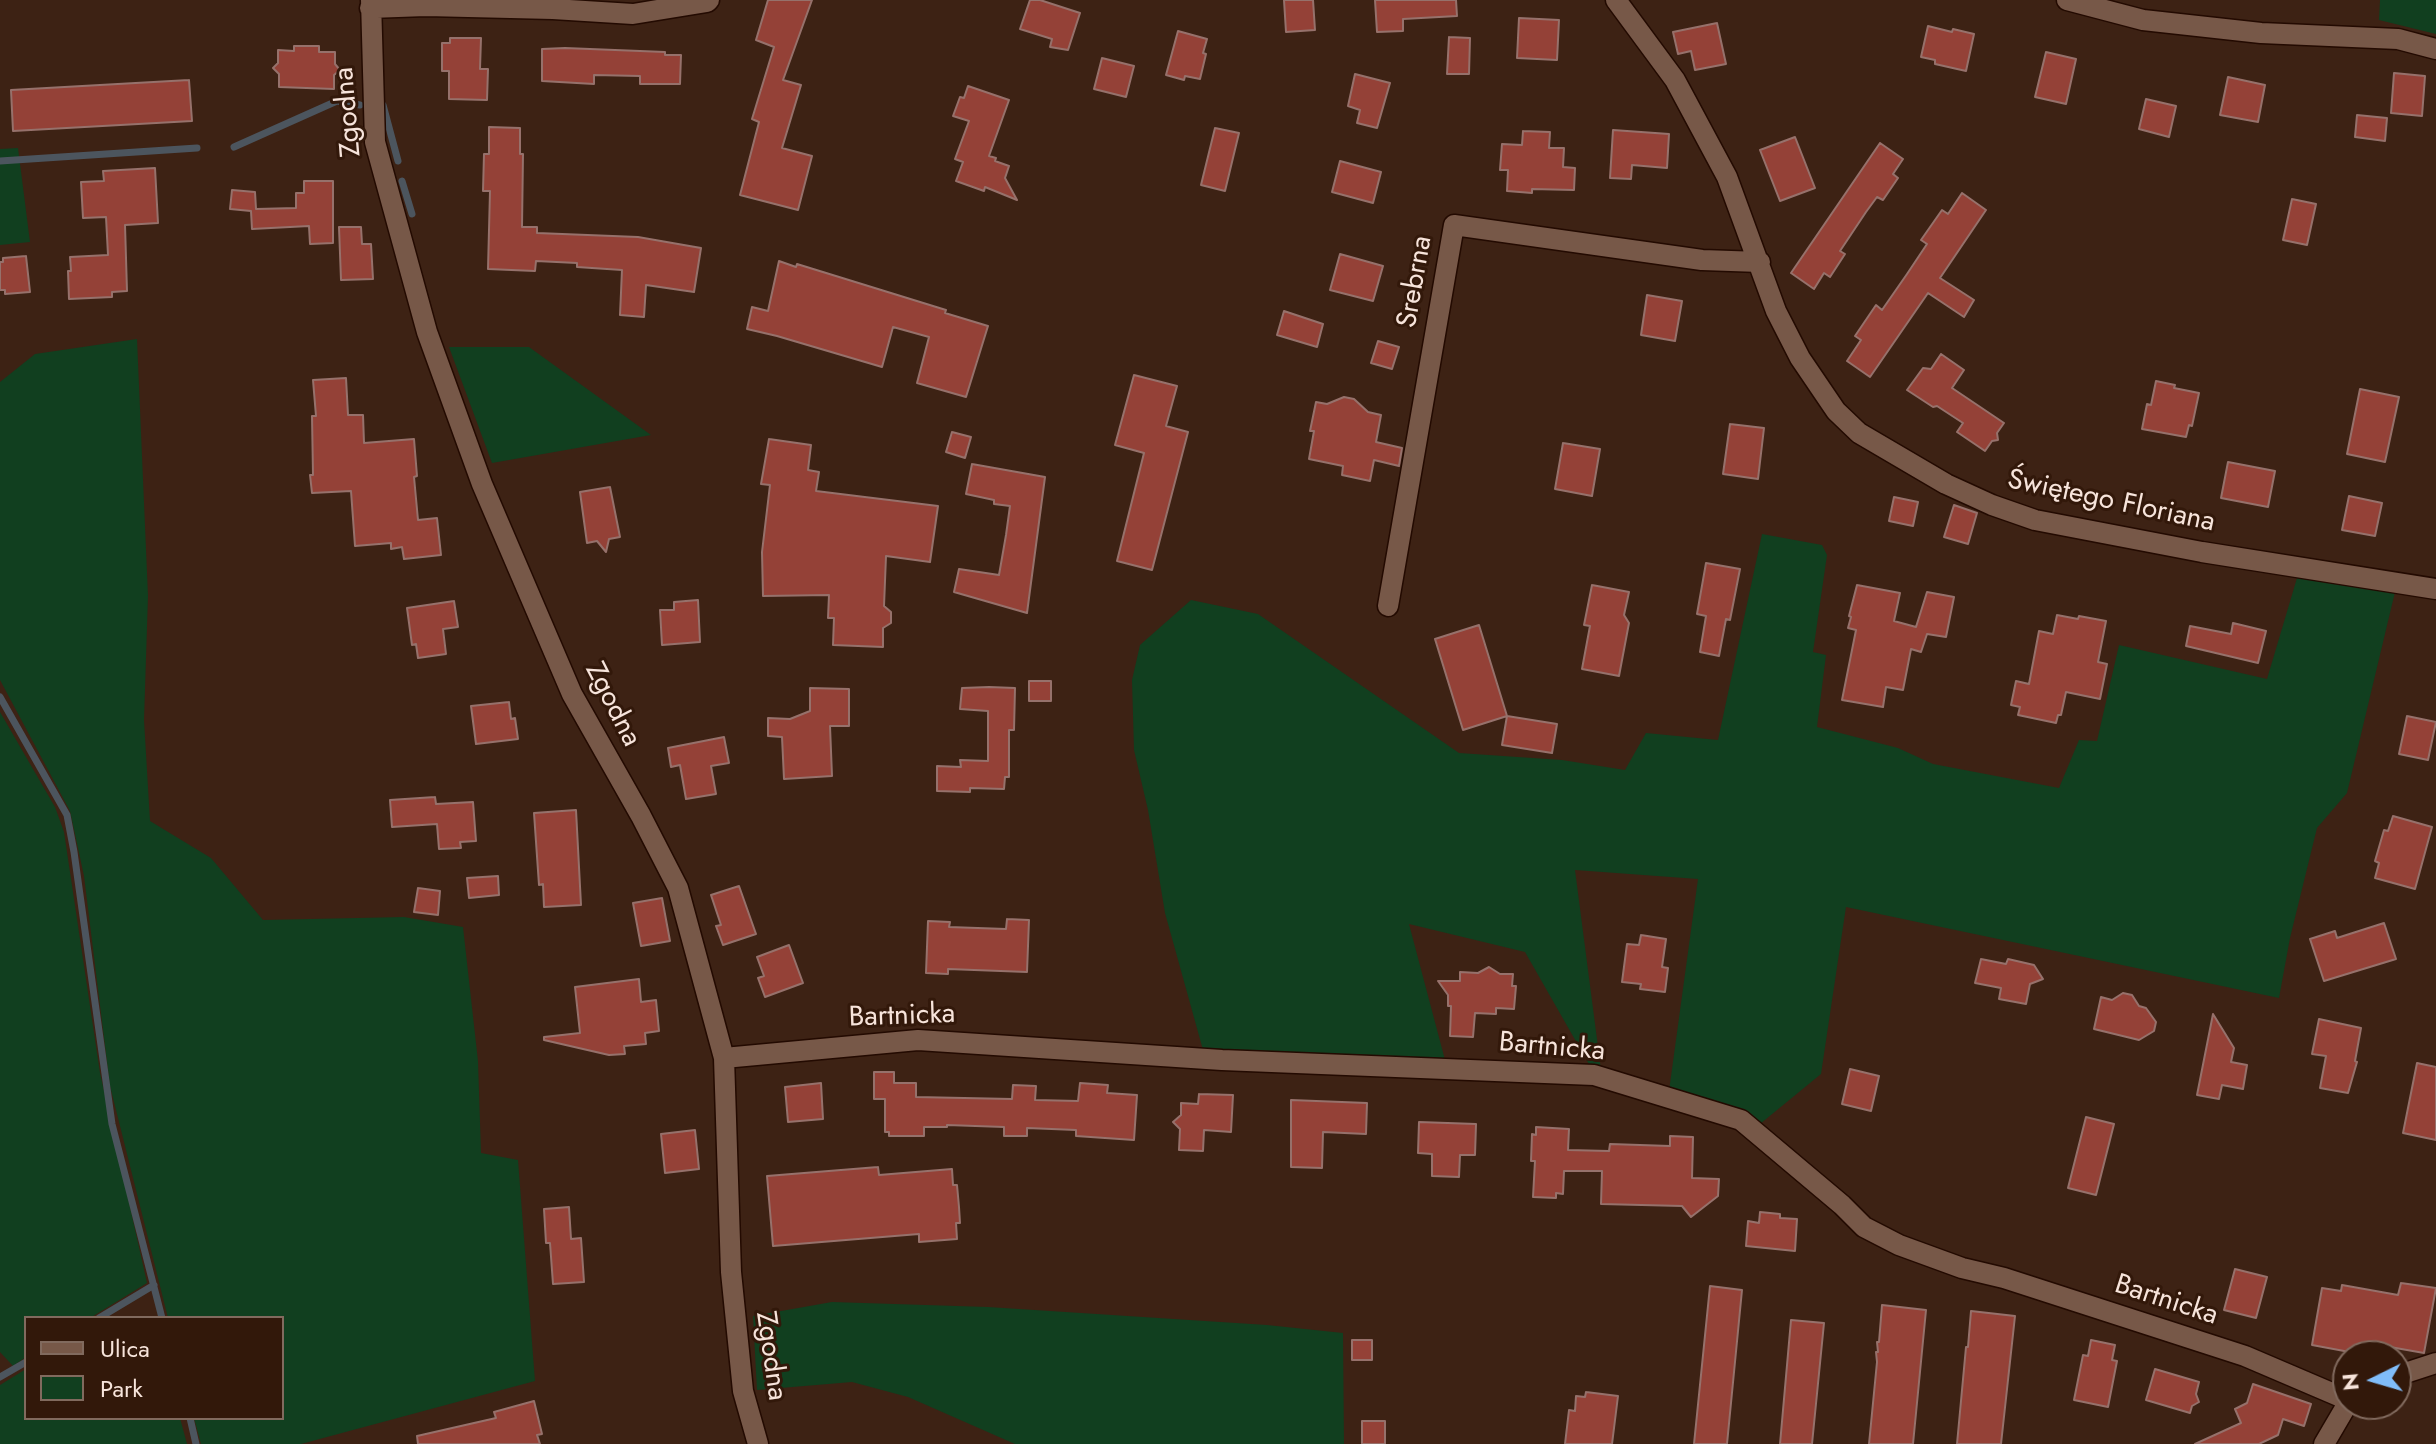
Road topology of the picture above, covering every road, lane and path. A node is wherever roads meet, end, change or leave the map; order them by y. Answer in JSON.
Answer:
{"nodes":[{"id":1,"x":709,"y":0,"type":"edge"},
{"id":2,"x":1616,"y":0,"type":"edge"},
{"id":3,"x":2067,"y":0,"type":"edge"},
{"id":4,"x":370,"y":4,"type":"edge"},
{"id":5,"x":2436,"y":49,"type":"edge"},
{"id":6,"x":1760,"y":262,"type":"junction"},
{"id":7,"x":2436,"y":589,"type":"edge"},
{"id":8,"x":1388,"y":606,"type":"dead end"},
{"id":9,"x":724,"y":1058,"type":"junction"},
{"id":10,"x":2436,"y":1363,"type":"edge"},
{"id":11,"x":2412,"y":1371,"type":"edge"},
{"id":12,"x":2332,"y":1394,"type":"edge"},
{"id":13,"x":2337,"y":1420,"type":"edge"},
{"id":14,"x":758,"y":1444,"type":"edge"},
{"id":15,"x":2324,"y":1444,"type":"edge"}],
"edges":[{"from":1,"to":4,"type":"street"},
{"from":2,"to":6,"type":"street","name":"Świętego Floriana"},
{"from":3,"to":5,"type":"street"},
{"from":4,"to":9,"type":"street","name":"Zgodna"},
{"from":6,"to":7,"type":"street","name":"Świętego Floriana"},
{"from":6,"to":8,"type":"street","name":"Srebrna"},
{"from":9,"to":12,"type":"street","name":"Bartnicka"},
{"from":9,"to":14,"type":"street","name":"Zgodna"},
{"from":10,"to":11,"type":"street"},
{"from":13,"to":15,"type":"street"}]}
